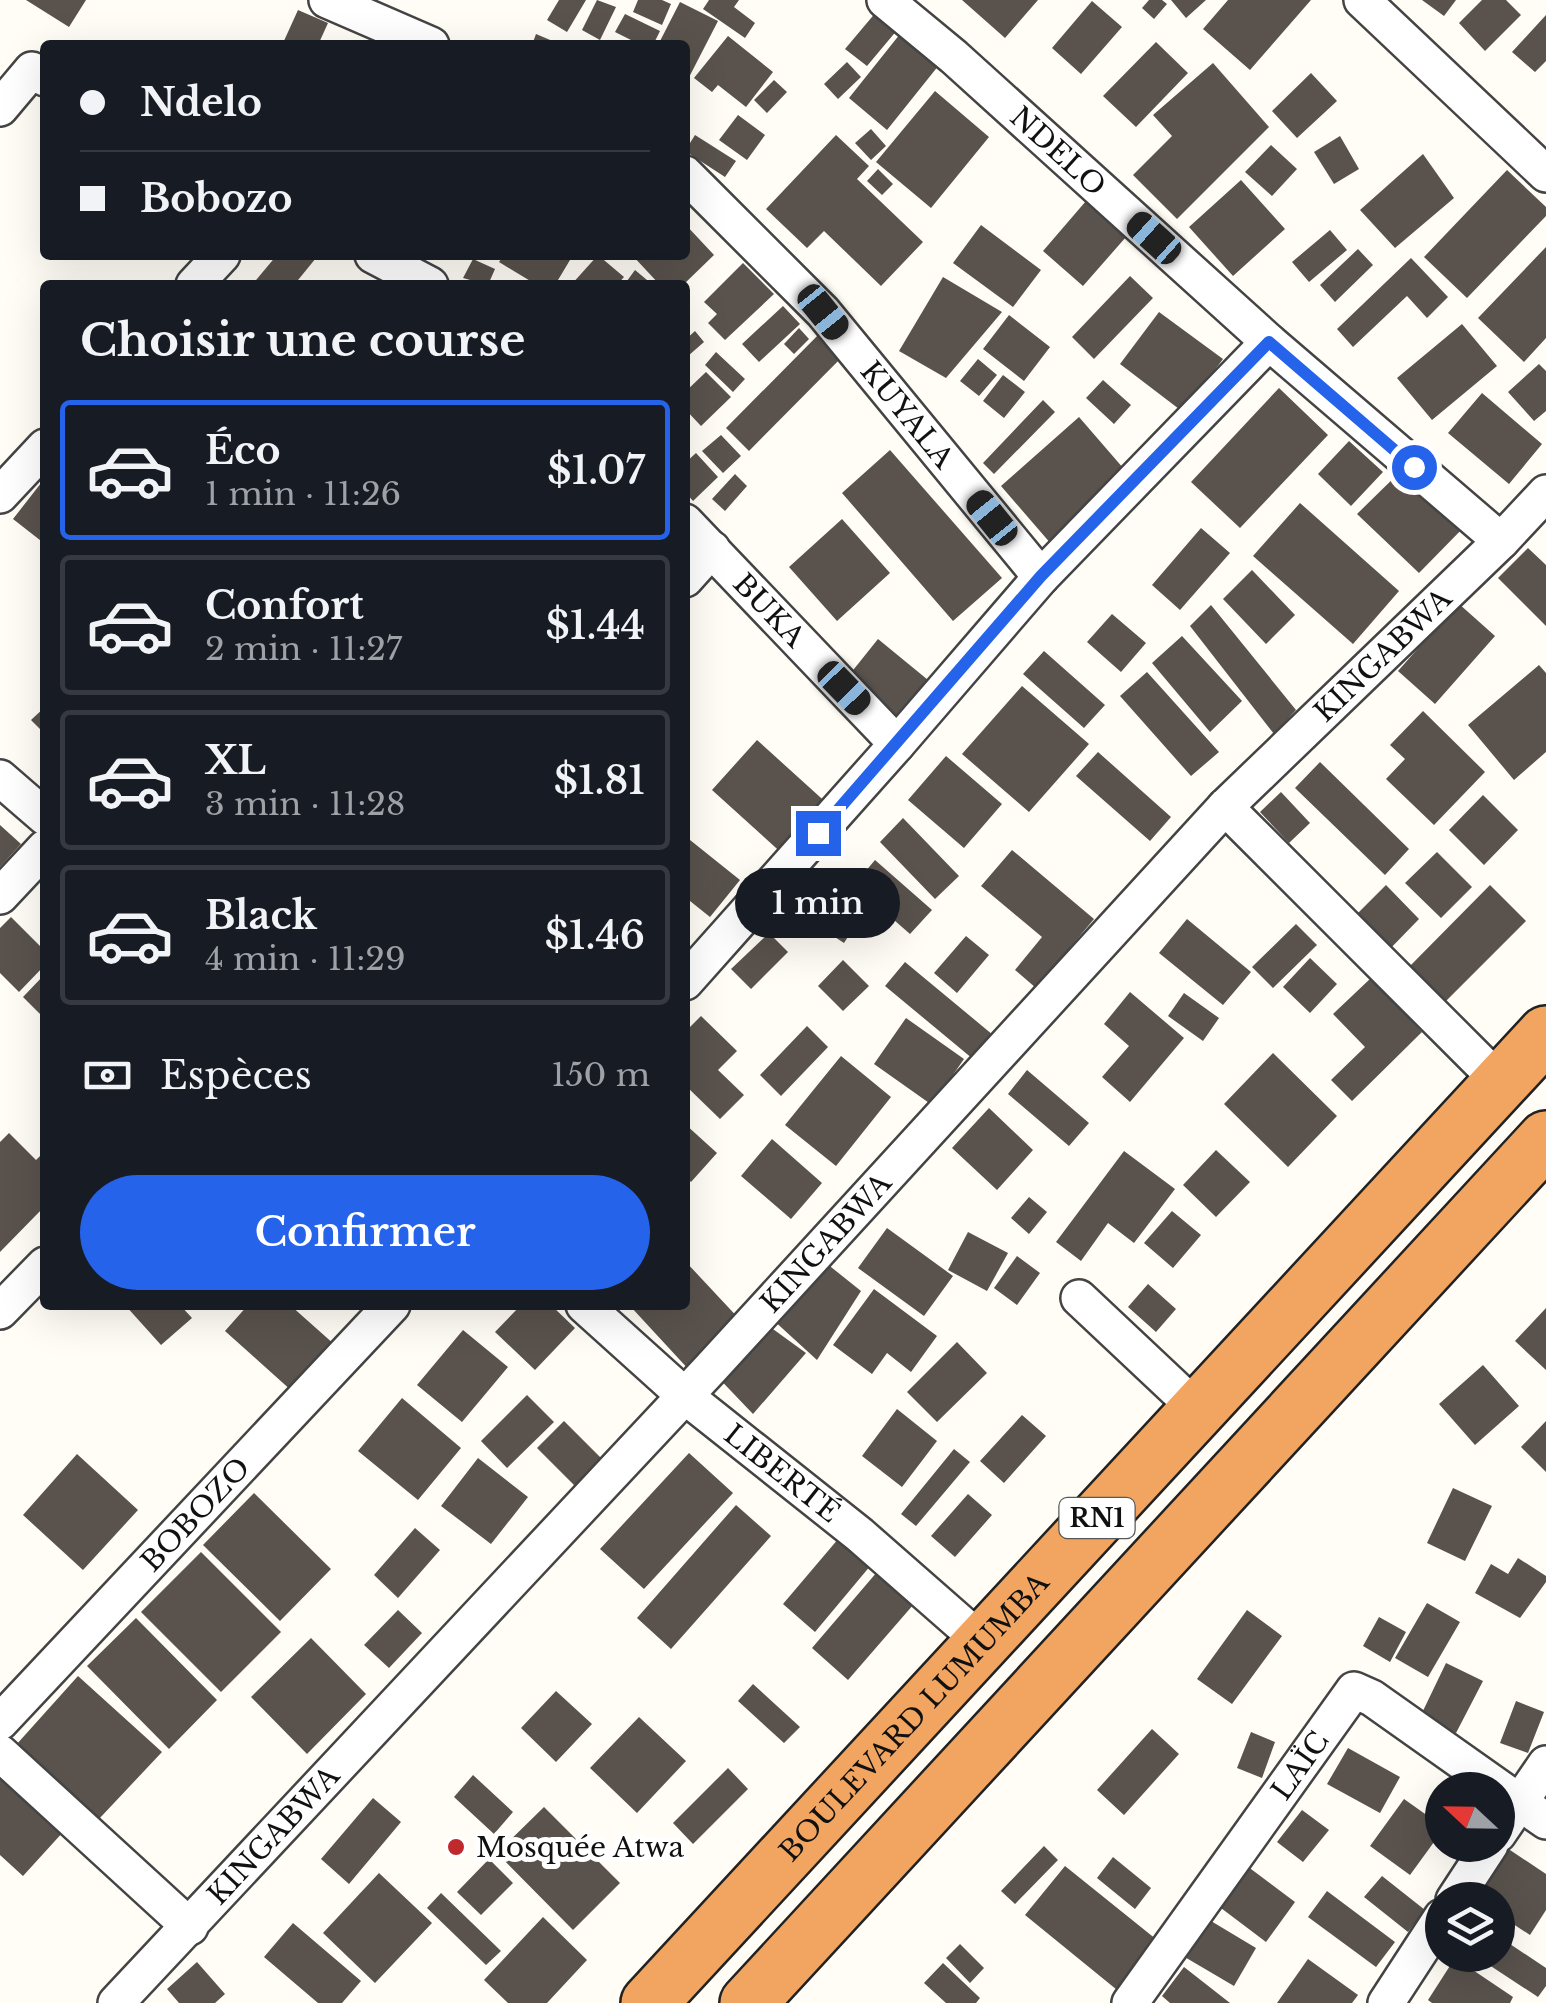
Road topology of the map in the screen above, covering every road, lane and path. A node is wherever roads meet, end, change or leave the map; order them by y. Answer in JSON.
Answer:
{"nodes":[{"id":1,"x":326,"y":0,"type":"edge"},
{"id":2,"x":886,"y":0,"type":"edge"},
{"id":3,"x":1362,"y":0,"type":"edge"},
{"id":4,"x":419,"y":40,"type":"edge"},
{"id":5,"x":38,"y":74,"type":"edge"},
{"id":6,"x":0,"y":108,"type":"edge"},
{"id":7,"x":1546,"y":174,"type":"edge"},
{"id":8,"x":690,"y":179,"type":"edge"},
{"id":9,"x":217,"y":260,"type":"edge"},
{"id":10,"x":383,"y":260,"type":"edge"},
{"id":11,"x":199,"y":280,"type":"edge"},
{"id":12,"x":421,"y":280,"type":"edge"},
{"id":13,"x":1269,"y":342,"type":"junction"},
{"id":14,"x":40,"y":452,"type":"edge"},
{"id":15,"x":1546,"y":493,"type":"edge"},
{"id":16,"x":0,"y":496,"type":"edge"},
{"id":17,"x":690,"y":527,"type":"edge"},
{"id":18,"x":1501,"y":541,"type":"junction"},
{"id":19,"x":712,"y":550,"type":"junction"},
{"id":20,"x":690,"y":574,"type":"edge"},
{"id":21,"x":1041,"y":576,"type":"junction"},
{"id":22,"x":897,"y":744,"type":"junction"},
{"id":23,"x":0,"y":778,"type":"edge"},
{"id":24,"x":1224,"y":806,"type":"junction"},
{"id":25,"x":40,"y":813,"type":"edge"},
{"id":26,"x":40,"y":853,"type":"edge"},
{"id":27,"x":0,"y":896,"type":"edge"},
{"id":28,"x":690,"y":976,"type":"edge"},
{"id":29,"x":1546,"y":1034,"type":"edge"},
{"id":30,"x":1501,"y":1083,"type":"junction"},
{"id":31,"x":1546,"y":1139,"type":"edge"},
{"id":32,"x":40,"y":1270,"type":"edge"},
{"id":33,"x":1078,"y":1298,"type":"dead end"},
{"id":34,"x":387,"y":1310,"type":"edge"},
{"id":35,"x":590,"y":1310,"type":"edge"},
{"id":36,"x":0,"y":1312,"type":"edge"},
{"id":37,"x":685,"y":1396,"type":"junction"},
{"id":38,"x":1197,"y":1409,"type":"junction"},
{"id":39,"x":982,"y":1642,"type":"junction"},
{"id":40,"x":0,"y":1722,"type":"edge"},
{"id":41,"x":0,"y":1753,"type":"edge"},
{"id":42,"x":1546,"y":1764,"type":"edge"},
{"id":43,"x":1532,"y":1812,"type":"edge"},
{"id":44,"x":190,"y":1927,"type":"junction"},
{"id":45,"x":1425,"y":1943,"type":"edge"},
{"id":46,"x":116,"y":2003,"type":"edge"},
{"id":47,"x":649,"y":2003,"type":"edge"},
{"id":48,"x":748,"y":2003,"type":"edge"},
{"id":49,"x":1130,"y":2003,"type":"edge"},
{"id":50,"x":1386,"y":2003,"type":"edge"}],
"edges":[{"from":1,"to":4,"type":"street"},
{"from":2,"to":13,"type":"street","name":"NDELO"},
{"from":3,"to":7,"type":"street"},
{"from":5,"to":6,"type":"street"},
{"from":8,"to":21,"type":"street","name":"KUYALA"},
{"from":9,"to":11,"type":"street"},
{"from":10,"to":12,"type":"street"},
{"from":13,"to":18,"type":"street","name":"NDELO"},
{"from":13,"to":21,"type":"street"},
{"from":14,"to":16,"type":"street"},
{"from":15,"to":18,"type":"street","name":"KINGABWA"},
{"from":17,"to":19,"type":"street","name":"BUKA"},
{"from":18,"to":24,"type":"street","name":"KINGABWA"},
{"from":19,"to":20,"type":"street"},
{"from":19,"to":22,"type":"street","name":"BUKA"},
{"from":21,"to":22,"type":"street"},
{"from":22,"to":28,"type":"street"},
{"from":23,"to":25,"type":"street"},
{"from":24,"to":30,"type":"street"},
{"from":24,"to":37,"type":"street","name":"KINGABWA"},
{"from":26,"to":27,"type":"street"},
{"from":29,"to":30,"type":"highway","name":"BOULEVARD LUMUMBA","number":"RN1"},
{"from":30,"to":38,"type":"highway","name":"BOULEVARD LUMUMBA","number":"RN1"},
{"from":31,"to":48,"type":"highway","number":"RN1"},
{"from":32,"to":36,"type":"street"},
{"from":33,"to":38,"type":"street"},
{"from":34,"to":40,"type":"street","name":"BOBOZO"},
{"from":35,"to":37,"type":"street","name":"LIBERTÉ"},
{"from":37,"to":39,"type":"street","name":"LIBERTÉ"},
{"from":37,"to":44,"type":"street","name":"KINGABWA"},
{"from":38,"to":39,"type":"highway","name":"BOULEVARD LUMUMBA","number":"RN1"},
{"from":39,"to":47,"type":"highway","name":"BOULEVARD LUMUMBA","number":"RN1"},
{"from":41,"to":44,"type":"street"},
{"from":42,"to":43,"type":"street"},
{"from":43,"to":49,"type":"street","name":"LAÏC"},
{"from":44,"to":46,"type":"street","name":"KINGABWA"},
{"from":45,"to":50,"type":"street"}]}
